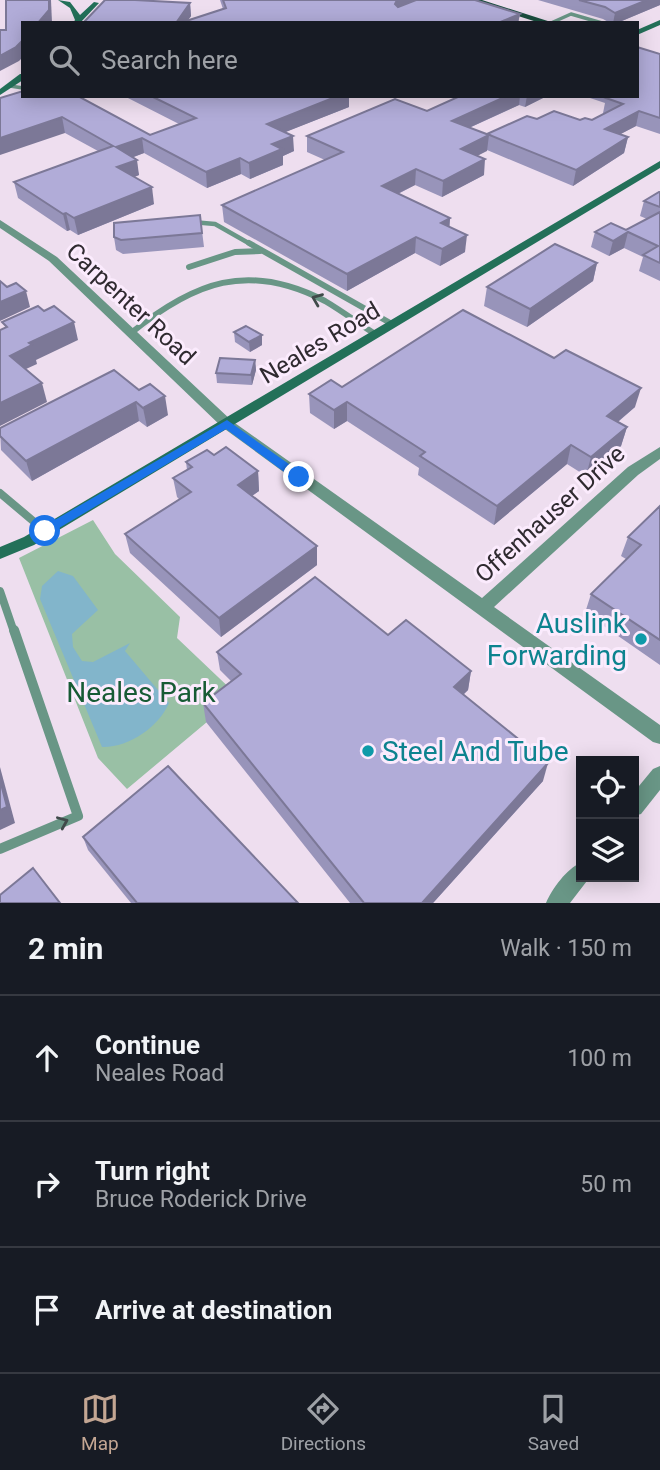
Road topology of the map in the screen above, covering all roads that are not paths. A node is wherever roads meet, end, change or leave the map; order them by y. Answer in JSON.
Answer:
{"nodes":[{"id":1,"x":61,"y":0,"type":"edge"},
{"id":2,"x":474,"y":0,"type":"edge"},
{"id":3,"x":98,"y":1,"type":"edge"},
{"id":4,"x":77,"y":21,"type":"edge"},
{"id":5,"x":544,"y":21,"type":"edge"},
{"id":6,"x":555,"y":21,"type":"edge"},
{"id":7,"x":595,"y":21,"type":"edge"},
{"id":8,"x":660,"y":23,"type":"edge"},
{"id":9,"x":641,"y":28,"type":"edge"},
{"id":10,"x":21,"y":78,"type":"edge"},
{"id":11,"x":10,"y":86,"type":"junction"},
{"id":12,"x":21,"y":88,"type":"edge"},
{"id":13,"x":0,"y":93,"type":"edge"},
{"id":14,"x":660,"y":164,"type":"edge"},
{"id":15,"x":189,"y":222,"type":"edge"},
{"id":16,"x":0,"y":223,"type":"edge"},
{"id":17,"x":264,"y":251,"type":"junction"},
{"id":18,"x":189,"y":268,"type":"dead end"},
{"id":19,"x":392,"y":324,"type":"junction"},
{"id":20,"x":131,"y":333,"type":"junction"},
{"id":21,"x":375,"y":334,"type":"junction"},
{"id":22,"x":227,"y":424,"type":"junction"},
{"id":23,"x":660,"y":452,"type":"edge"},
{"id":24,"x":0,"y":493,"type":"edge"},
{"id":25,"x":45,"y":531,"type":"junction"},
{"id":26,"x":0,"y":553,"type":"edge"},
{"id":27,"x":0,"y":591,"type":"edge"},
{"id":28,"x":482,"y":608,"type":"junction"},
{"id":29,"x":660,"y":736,"type":"edge"},
{"id":30,"x":660,"y":775,"type":"edge"},
{"id":31,"x":639,"y":801,"type":"edge"},
{"id":32,"x":0,"y":849,"type":"edge"},
{"id":33,"x":576,"y":879,"type":"edge"},
{"id":34,"x":557,"y":903,"type":"edge"}],
"edges":[{"from":1,"to":4,"type":"street"},
{"from":2,"to":5,"type":"main road"},
{"from":3,"to":4,"type":"street"},
{"from":3,"to":4,"type":"street"},
{"from":6,"to":7,"type":"lane"},
{"from":8,"to":9,"type":"street"},
{"from":10,"to":11,"type":"street"},
{"from":11,"to":12,"type":"lane"},
{"from":11,"to":13,"type":"street"},
{"from":14,"to":19,"type":"street","name":"Neales Road"},
{"from":15,"to":17,"type":"lane"},
{"from":16,"to":20,"type":"street","name":"Carpenter Road"},
{"from":17,"to":18,"type":"lane"},
{"from":17,"to":19,"type":"lane"},
{"from":19,"to":21,"type":"street","name":"Neales Road"},
{"from":21,"to":20,"type":"lane","one_way":true},
{"from":20,"to":22,"type":"street","name":"Carpenter Road"},
{"from":21,"to":22,"type":"street","name":"Neales Road"},
{"from":22,"to":25,"type":"street","name":"Neales Road"},
{"from":22,"to":28,"type":"street","name":"Carpenter Road"},
{"from":23,"to":28,"type":"street","name":"Offenhauser Drive"},
{"from":24,"to":25,"type":"lane"},
{"from":25,"to":26,"type":"street","name":"Neales Road"},
{"from":32,"to":27,"type":"lane","one_way":true},
{"from":28,"to":29,"type":"street","name":"Offenhauser Drive"},
{"from":30,"to":31,"type":"street"},
{"from":33,"to":34,"type":"street"}]}
